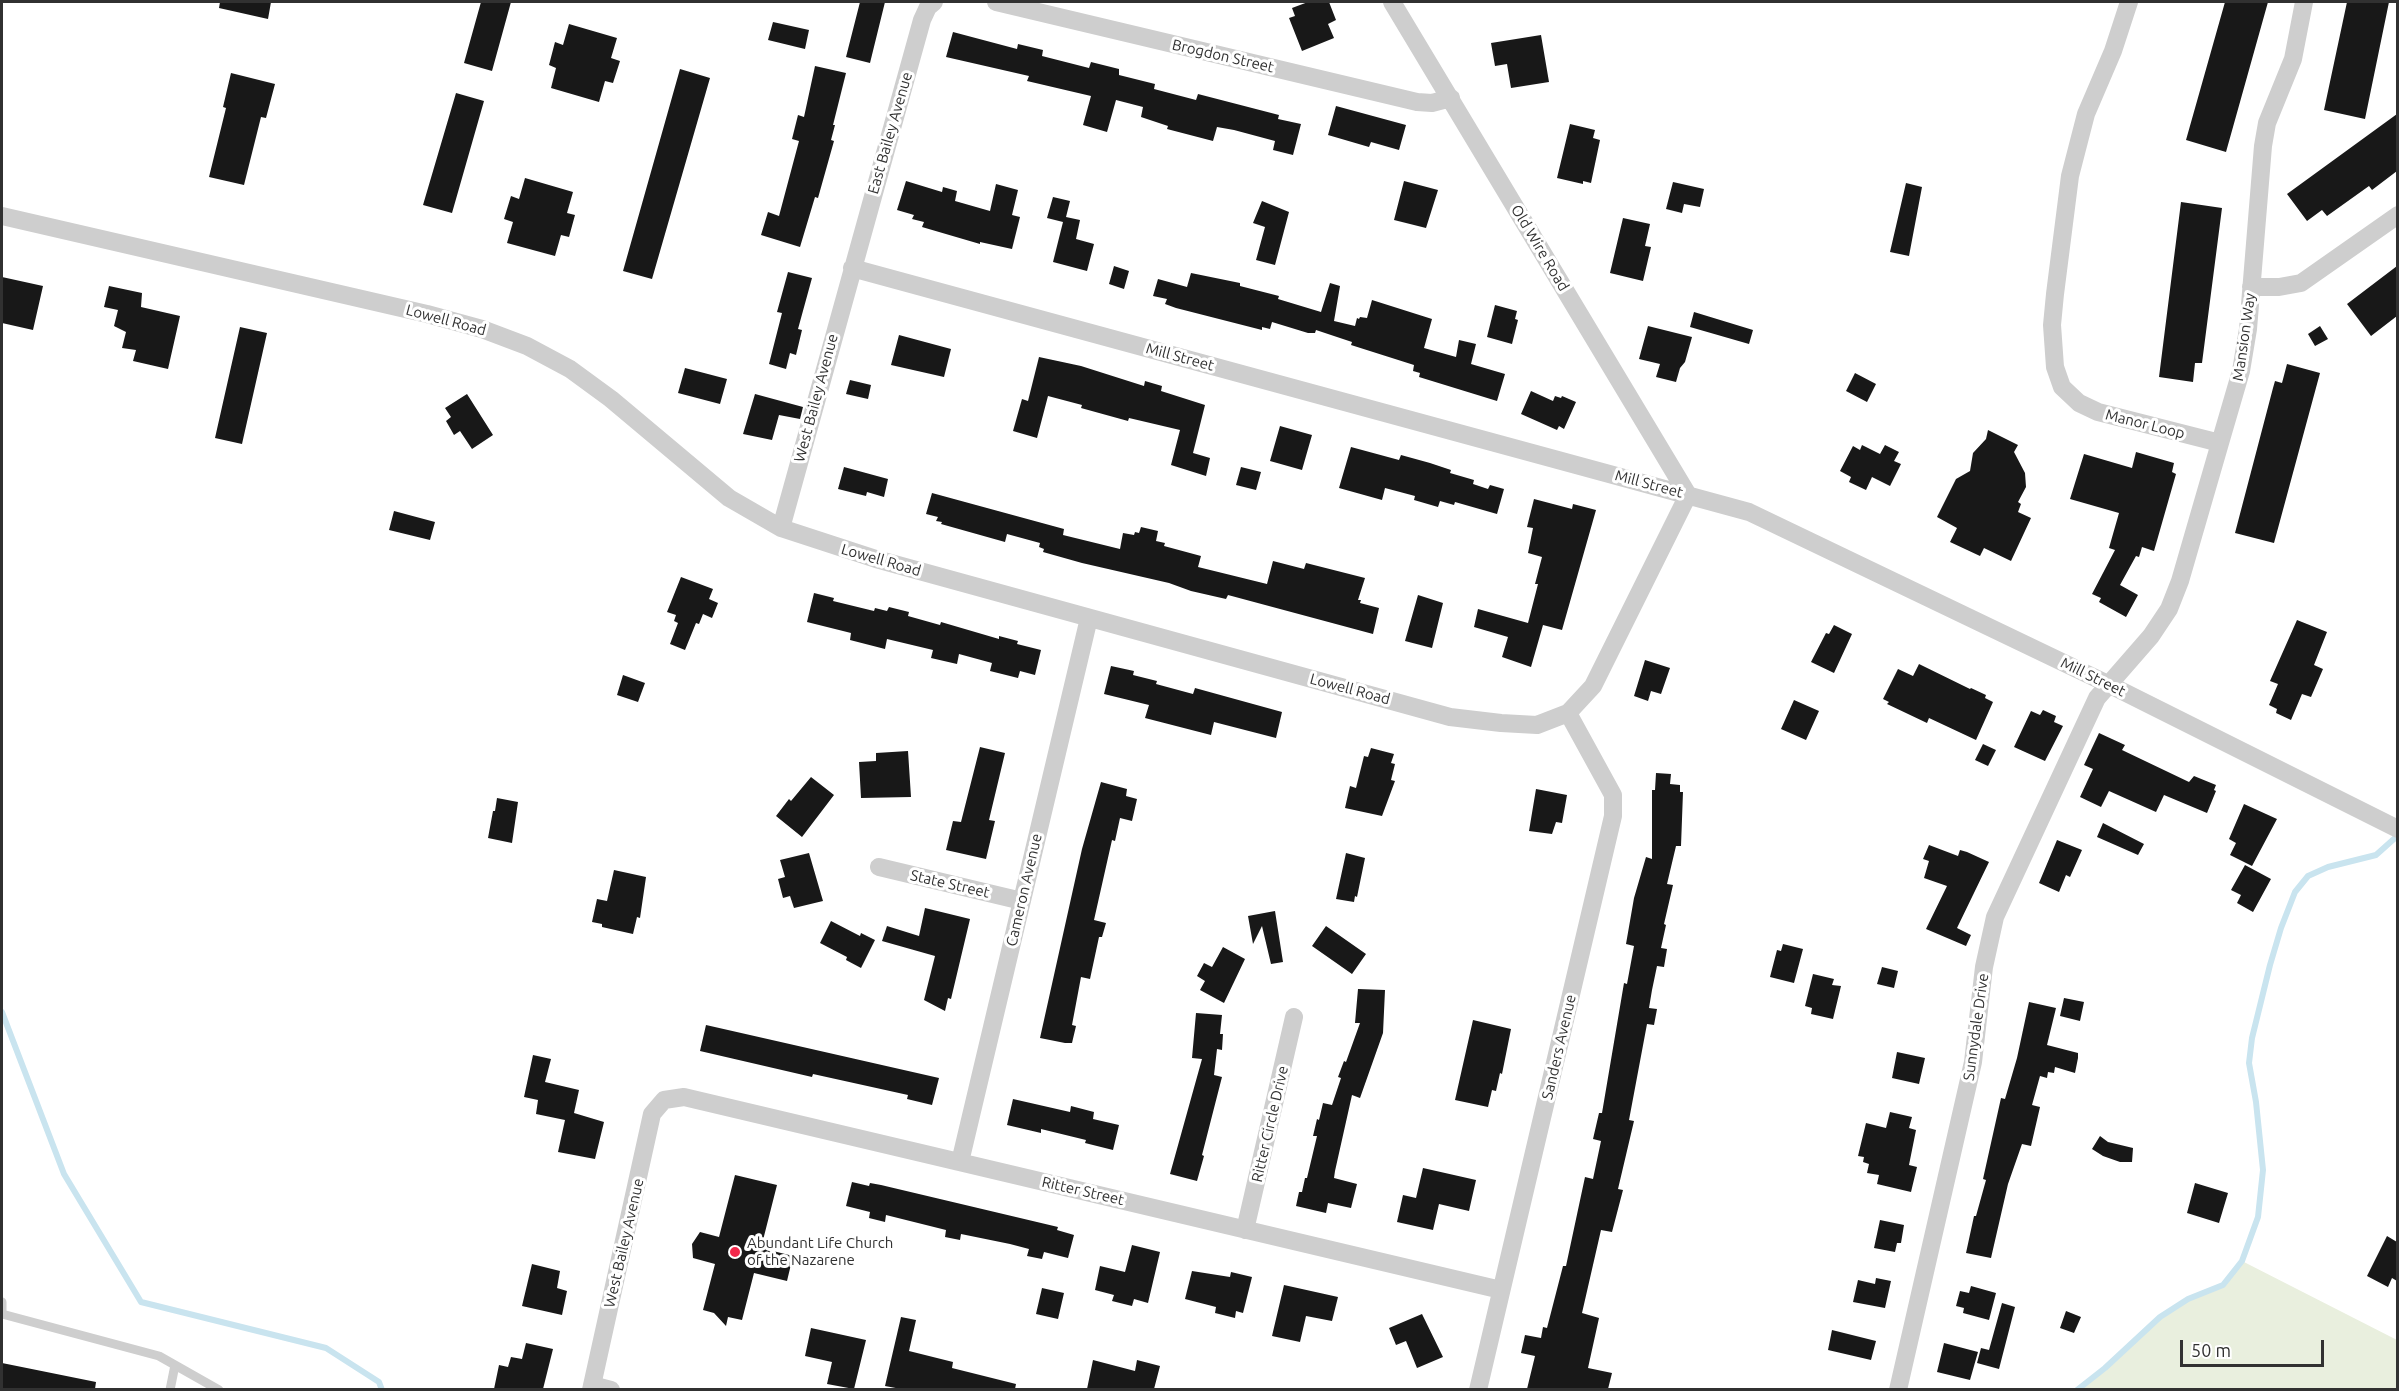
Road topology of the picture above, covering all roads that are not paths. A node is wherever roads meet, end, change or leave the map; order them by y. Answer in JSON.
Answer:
{"nodes":[{"id":1,"x":934,"y":2,"type":"edge"},
{"id":2,"x":996,"y":2,"type":"edge"},
{"id":3,"x":1392,"y":2,"type":"edge"},
{"id":4,"x":2129,"y":2,"type":"edge"},
{"id":5,"x":2304,"y":2,"type":"edge"},
{"id":6,"x":1450,"y":98,"type":"junction"},
{"id":7,"x":2397,"y":215,"type":"edge"},
{"id":8,"x":2,"y":216,"type":"edge"},
{"id":9,"x":852,"y":268,"type":"junction"},
{"id":10,"x":2251,"y":287,"type":"junction"},
{"id":11,"x":2220,"y":443,"type":"junction"},
{"id":12,"x":1688,"y":495,"type":"junction"},
{"id":13,"x":781,"y":528,"type":"junction"},
{"id":14,"x":1089,"y":618,"type":"junction"},
{"id":15,"x":2110,"y":685,"type":"junction"},
{"id":16,"x":1569,"y":713,"type":"junction"},
{"id":17,"x":2397,"y":829,"type":"edge"},
{"id":18,"x":879,"y":867,"type":"dead end"},
{"id":19,"x":1022,"y":901,"type":"junction"},
{"id":20,"x":1294,"y":1017,"type":"dead end"},
{"id":21,"x":664,"y":1101,"type":"joint"},
{"id":22,"x":960,"y":1162,"type":"junction"},
{"id":23,"x":1245,"y":1230,"type":"junction"},
{"id":24,"x":1501,"y":1290,"type":"junction"},
{"id":25,"x":2,"y":1302,"type":"edge"},
{"id":26,"x":2,"y":1314,"type":"edge"},
{"id":27,"x":175,"y":1365,"type":"junction"},
{"id":28,"x":592,"y":1387,"type":"edge"},
{"id":29,"x":170,"y":1389,"type":"edge"},
{"id":30,"x":219,"y":1389,"type":"edge"},
{"id":31,"x":611,"y":1389,"type":"edge"},
{"id":32,"x":1478,"y":1389,"type":"edge"},
{"id":33,"x":1898,"y":1389,"type":"edge"}],
"edges":[{"from":1,"to":9,"type":"street","name":"East Bailey Avenue"},
{"from":2,"to":6,"type":"street","name":"Brogdon Street"},
{"from":3,"to":6,"type":"street","name":"Old Wire Road"},
{"from":4,"to":11,"type":"street","name":"Manor Loop"},
{"from":5,"to":10,"type":"street","name":"Mansion Way"},
{"from":6,"to":12,"type":"street","name":"Old Wire Road"},
{"from":7,"to":10,"type":"street"},
{"from":8,"to":13,"type":"street","name":"Lowell Road"},
{"from":9,"to":12,"type":"street","name":"Mill Street"},
{"from":9,"to":13,"type":"street","name":"West Bailey Avenue"},
{"from":10,"to":11,"type":"street","name":"Mansion Way"},
{"from":11,"to":15,"type":"street","name":"Mansion Way"},
{"from":12,"to":15,"type":"street","name":"Mill Street"},
{"from":12,"to":16,"type":"street","name":"Lowell Road"},
{"from":13,"to":14,"type":"street","name":"Lowell Road"},
{"from":14,"to":16,"type":"street","name":"Lowell Road"},
{"from":14,"to":19,"type":"street","name":"Cameron Avenue"},
{"from":15,"to":17,"type":"street","name":"Mill Street"},
{"from":15,"to":33,"type":"street","name":"Sunnydale Drive"},
{"from":16,"to":24,"type":"street","name":"Sanders Avenue"},
{"from":18,"to":19,"type":"street","name":"State Street"},
{"from":19,"to":22,"type":"street","name":"Cameron Avenue"},
{"from":20,"to":23,"type":"street","name":"Ritter Circle Drive"},
{"from":21,"to":22,"type":"street","name":"Ritter Street"},
{"from":21,"to":28,"type":"street","name":"West Bailey Avenue"},
{"from":22,"to":23,"type":"street","name":"Ritter Street"},
{"from":23,"to":24,"type":"street","name":"Ritter Street"},
{"from":24,"to":32,"type":"street","name":"Sanders Avenue"},
{"from":25,"to":26,"type":"lane"},
{"from":26,"to":27,"type":"lane"},
{"from":27,"to":29,"type":"lane"},
{"from":27,"to":30,"type":"lane"},
{"from":28,"to":31,"type":"street"}]}
